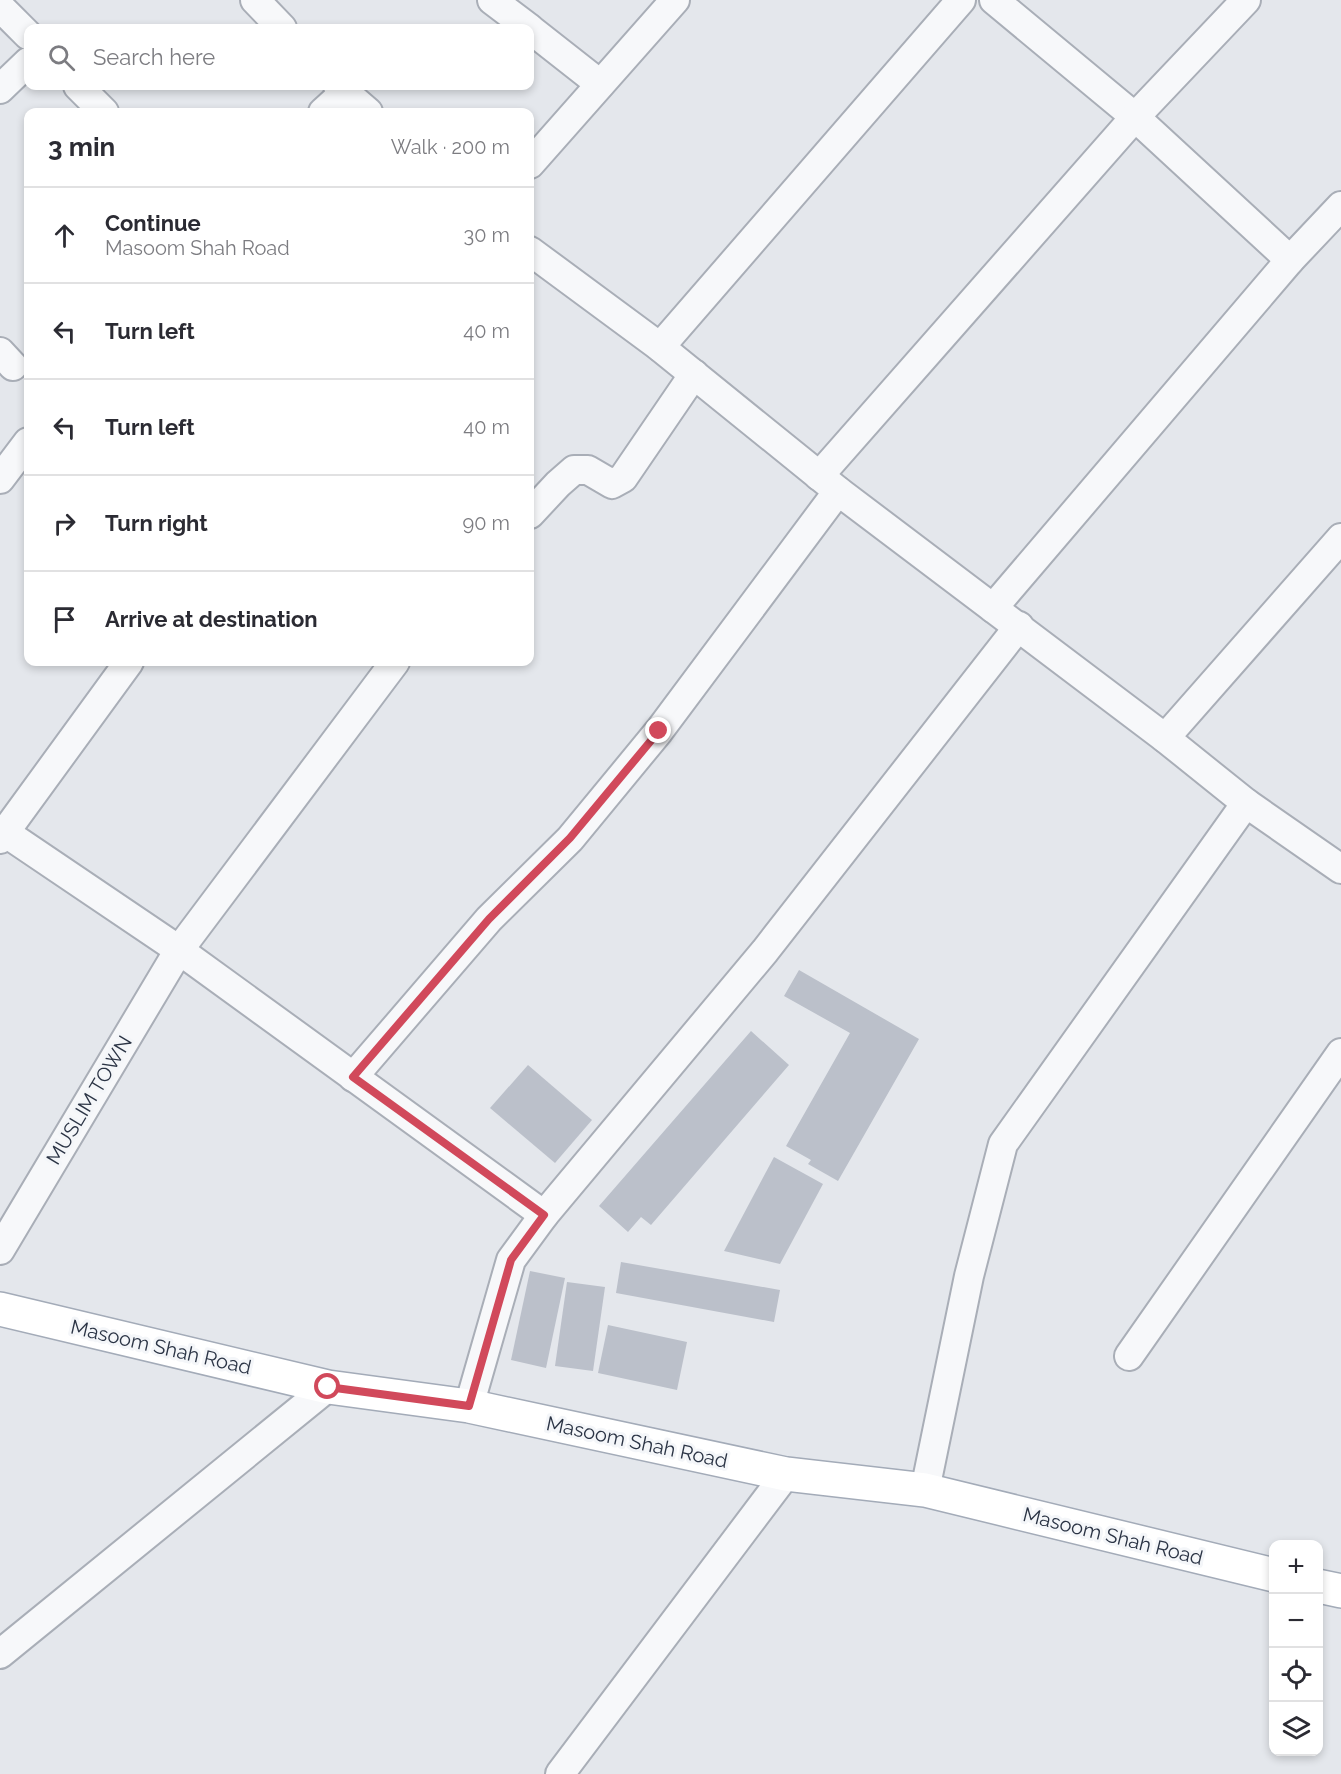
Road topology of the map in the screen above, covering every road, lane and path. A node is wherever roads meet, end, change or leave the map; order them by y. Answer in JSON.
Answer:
{"nodes":[{"id":1,"x":255,"y":0,"type":"edge"},
{"id":2,"x":492,"y":0,"type":"edge"},
{"id":3,"x":675,"y":0,"type":"edge"},
{"id":4,"x":961,"y":0,"type":"edge"},
{"id":5,"x":994,"y":0,"type":"edge"},
{"id":6,"x":1246,"y":0,"type":"edge"},
{"id":7,"x":0,"y":7,"type":"edge"},
{"id":8,"x":278,"y":24,"type":"edge"},
{"id":9,"x":523,"y":24,"type":"edge"},
{"id":10,"x":24,"y":31,"type":"edge"},
{"id":11,"x":534,"y":33,"type":"edge"},
{"id":12,"x":24,"y":66,"type":"edge"},
{"id":13,"x":600,"y":84,"type":"junction"},
{"id":14,"x":0,"y":89,"type":"edge"},
{"id":15,"x":82,"y":90,"type":"edge"},
{"id":16,"x":341,"y":90,"type":"edge"},
{"id":17,"x":343,"y":90,"type":"edge"},
{"id":18,"x":100,"y":108,"type":"edge"},
{"id":19,"x":326,"y":108,"type":"edge"},
{"id":20,"x":363,"y":108,"type":"edge"},
{"id":21,"x":1135,"y":117,"type":"junction"},
{"id":22,"x":534,"y":159,"type":"edge"},
{"id":23,"x":1341,"y":206,"type":"edge"},
{"id":24,"x":534,"y":254,"type":"edge"},
{"id":25,"x":1290,"y":260,"type":"junction"},
{"id":26,"x":660,"y":347,"type":"junction"},
{"id":27,"x":694,"y":374,"type":"junction"},
{"id":28,"x":24,"y":447,"type":"edge"},
{"id":29,"x":0,"y":479,"type":"edge"},
{"id":30,"x":829,"y":484,"type":"junction"},
{"id":31,"x":534,"y":510,"type":"edge"},
{"id":32,"x":1341,"y":538,"type":"edge"},
{"id":33,"x":993,"y":608,"type":"junction"},
{"id":34,"x":1019,"y":626,"type":"junction"},
{"id":35,"x":126,"y":666,"type":"edge"},
{"id":36,"x":391,"y":666,"type":"edge"},
{"id":37,"x":1166,"y":738,"type":"junction"},
{"id":38,"x":1246,"y":802,"type":"junction"},
{"id":39,"x":1,"y":833,"type":"edge"},
{"id":40,"x":1341,"y":869,"type":"edge"},
{"id":41,"x":179,"y":950,"type":"junction"},
{"id":42,"x":1341,"y":1053,"type":"edge"},
{"id":43,"x":353,"y":1077,"type":"junction"},
{"id":44,"x":544,"y":1215,"type":"junction"},
{"id":45,"x":0,"y":1250,"type":"edge"},
{"id":46,"x":0,"y":1309,"type":"edge"},
{"id":47,"x":1129,"y":1356,"type":"dead end"},
{"id":48,"x":328,"y":1387,"type":"junction"},
{"id":49,"x":469,"y":1406,"type":"junction"},
{"id":50,"x":786,"y":1474,"type":"junction"},
{"id":51,"x":925,"y":1490,"type":"junction"},
{"id":52,"x":1269,"y":1574,"type":"edge"},
{"id":53,"x":1323,"y":1587,"type":"edge"},
{"id":54,"x":1341,"y":1591,"type":"edge"},
{"id":55,"x":0,"y":1654,"type":"edge"},
{"id":56,"x":560,"y":1774,"type":"edge"}],
"edges":[{"from":1,"to":8,"type":"street"},
{"from":2,"to":9,"type":"street"},
{"from":3,"to":13,"type":"street"},
{"from":4,"to":26,"type":"street"},
{"from":5,"to":21,"type":"street"},
{"from":6,"to":21,"type":"street"},
{"from":7,"to":10,"type":"street"},
{"from":11,"to":13,"type":"street"},
{"from":12,"to":14,"type":"street"},
{"from":13,"to":22,"type":"street"},
{"from":15,"to":18,"type":"street"},
{"from":16,"to":19,"type":"street"},
{"from":17,"to":20,"type":"street"},
{"from":21,"to":25,"type":"street"},
{"from":21,"to":30,"type":"street"},
{"from":23,"to":25,"type":"street"},
{"from":24,"to":26,"type":"street"},
{"from":25,"to":33,"type":"street"},
{"from":26,"to":27,"type":"street"},
{"from":27,"to":30,"type":"street"},
{"from":27,"to":31,"type":"street"},
{"from":28,"to":29,"type":"street"},
{"from":30,"to":33,"type":"street"},
{"from":30,"to":43,"type":"street"},
{"from":32,"to":37,"type":"street"},
{"from":33,"to":34,"type":"street"},
{"from":34,"to":37,"type":"street"},
{"from":34,"to":44,"type":"street"},
{"from":35,"to":39,"type":"street"},
{"from":36,"to":41,"type":"street","name":"MUSLIM TOWN"},
{"from":37,"to":38,"type":"street"},
{"from":38,"to":40,"type":"street"},
{"from":38,"to":51,"type":"street"},
{"from":39,"to":41,"type":"street"},
{"from":41,"to":43,"type":"street"},
{"from":41,"to":45,"type":"street","name":"MUSLIM TOWN"},
{"from":42,"to":47,"type":"street"},
{"from":43,"to":44,"type":"street"},
{"from":44,"to":49,"type":"street"},
{"from":46,"to":48,"type":"main road","name":"Masoom Shah Road"},
{"from":48,"to":49,"type":"main road","name":"Masoom Shah Road"},
{"from":48,"to":55,"type":"street"},
{"from":49,"to":50,"type":"main road","name":"Masoom Shah Road"},
{"from":50,"to":51,"type":"main road","name":"Masoom Shah Road"},
{"from":50,"to":56,"type":"street"},
{"from":51,"to":52,"type":"main road","name":"Masoom Shah Road"},
{"from":53,"to":54,"type":"main road"}]}
